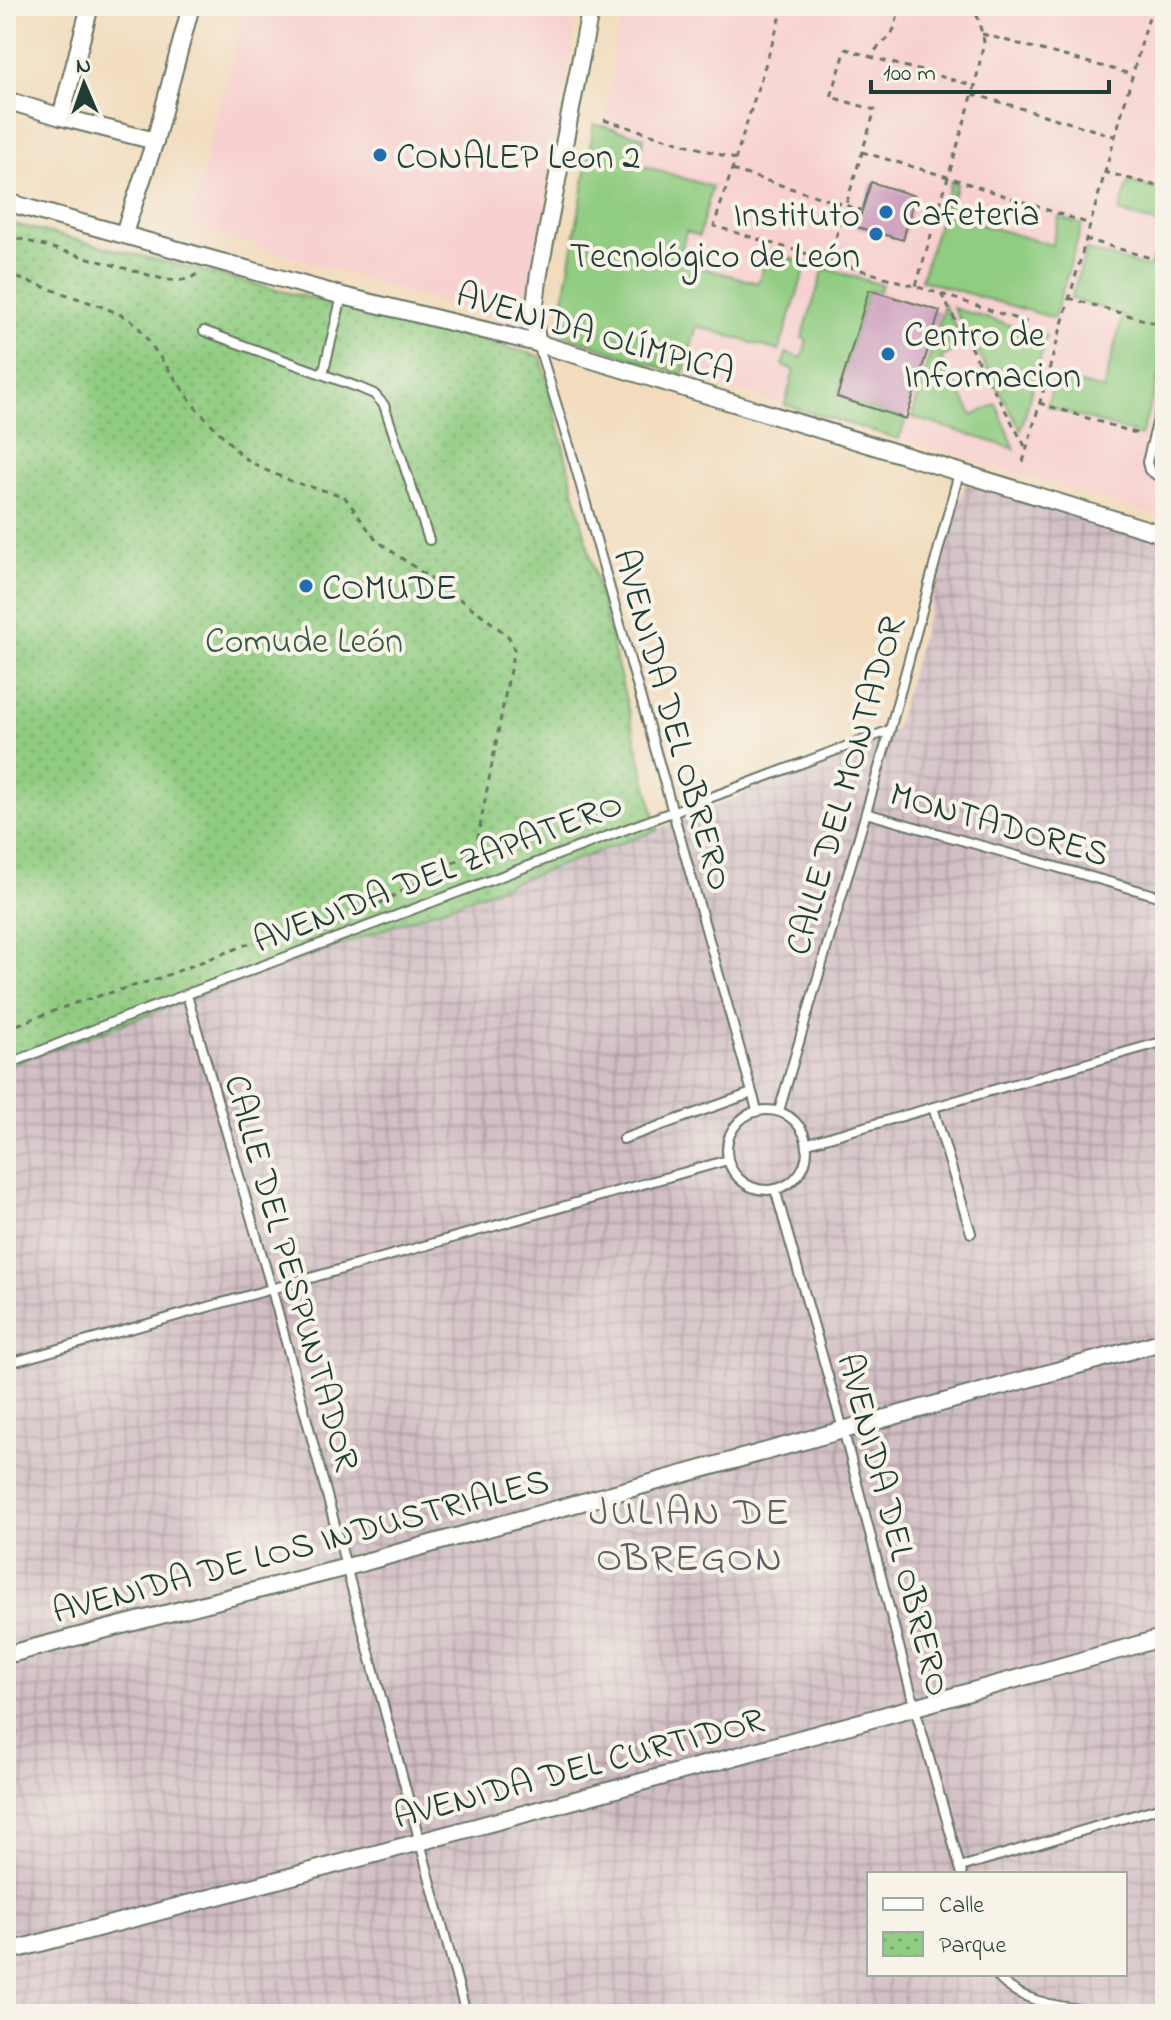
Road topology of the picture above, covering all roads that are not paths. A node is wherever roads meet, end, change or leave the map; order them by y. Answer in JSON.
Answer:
{"nodes":[{"id":1,"x":90,"y":6,"type":"edge"},
{"id":2,"x":191,"y":6,"type":"edge"},
{"id":3,"x":591,"y":6,"type":"edge"},
{"id":4,"x":6,"y":100,"type":"edge"},
{"id":5,"x":61,"y":117,"type":"junction"},
{"id":6,"x":155,"y":141,"type":"junction"},
{"id":7,"x":6,"y":202,"type":"edge"},
{"id":8,"x":124,"y":233,"type":"junction"},
{"id":9,"x":343,"y":296,"type":"junction"},
{"id":10,"x":204,"y":331,"type":"dead end"},
{"id":11,"x":537,"y":343,"type":"junction"},
{"id":12,"x":323,"y":374,"type":"junction"},
{"id":13,"x":1165,"y":392,"type":"edge"},
{"id":14,"x":959,"y":473,"type":"junction"},
{"id":15,"x":1165,"y":481,"type":"edge"},
{"id":16,"x":1165,"y":535,"type":"edge"},
{"id":17,"x":429,"y":540,"type":"dead end"},
{"id":18,"x":890,"y":730,"type":"junction"},
{"id":19,"x":673,"y":812,"type":"junction"},
{"id":20,"x":866,"y":813,"type":"junction"},
{"id":21,"x":1165,"y":898,"type":"edge"},
{"id":22,"x":187,"y":995,"type":"junction"},
{"id":23,"x":1165,"y":1041,"type":"edge"},
{"id":24,"x":6,"y":1065,"type":"edge"},
{"id":25,"x":752,"y":1093,"type":"junction"},
{"id":26,"x":933,"y":1107,"type":"junction"},
{"id":27,"x":757,"y":1110,"type":"junction"},
{"id":28,"x":779,"y":1111,"type":"junction"},
{"id":29,"x":623,"y":1139,"type":"dead end"},
{"id":30,"x":808,"y":1143,"type":"junction"},
{"id":31,"x":728,"y":1160,"type":"junction"},
{"id":32,"x":775,"y":1189,"type":"junction"},
{"id":33,"x":971,"y":1233,"type":"dead end"},
{"id":34,"x":272,"y":1290,"type":"junction"},
{"id":35,"x":1165,"y":1341,"type":"edge"},
{"id":36,"x":6,"y":1364,"type":"edge"},
{"id":37,"x":843,"y":1429,"type":"junction"},
{"id":38,"x":347,"y":1567,"type":"junction"},
{"id":39,"x":1165,"y":1637,"type":"edge"},
{"id":40,"x":6,"y":1655,"type":"edge"},
{"id":41,"x":915,"y":1708,"type":"junction"},
{"id":42,"x":1165,"y":1808,"type":"edge"},
{"id":43,"x":420,"y":1843,"type":"junction"},
{"id":44,"x":962,"y":1871,"type":"edge"},
{"id":45,"x":6,"y":1952,"type":"edge"},
{"id":46,"x":998,"y":1976,"type":"edge"},
{"id":47,"x":1088,"y":2012,"type":"edge"},
{"id":48,"x":466,"y":2014,"type":"edge"},
{"id":49,"x":1109,"y":2014,"type":"edge"}],
"edges":[{"from":1,"to":5,"type":"street"},
{"from":2,"to":6,"type":"street"},
{"from":3,"to":11,"type":"street"},
{"from":4,"to":5,"type":"street"},
{"from":5,"to":6,"type":"street"},
{"from":6,"to":8,"type":"street"},
{"from":7,"to":8,"type":"street","name":"AVENIDA OLÍMPICA"},
{"from":8,"to":9,"type":"street","name":"AVENIDA OLÍMPICA"},
{"from":9,"to":11,"type":"street","name":"AVENIDA OLÍMPICA"},
{"from":9,"to":12,"type":"lane"},
{"from":10,"to":12,"type":"lane"},
{"from":11,"to":14,"type":"street","name":"AVENIDA OLÍMPICA"},
{"from":11,"to":19,"type":"lane","name":"AVENIDA DEL OBRERO"},
{"from":12,"to":17,"type":"lane"},
{"from":13,"to":15,"type":"lane"},
{"from":14,"to":16,"type":"street","name":"AVENIDA OLÍMPICA"},
{"from":14,"to":18,"type":"lane","name":"CALLE DEL MONTADOR"},
{"from":18,"to":19,"type":"lane","name":"AVENIDA DEL ZAPATERO"},
{"from":18,"to":20,"type":"lane","name":"CALLE DEL MONTADOR"},
{"from":19,"to":22,"type":"lane","name":"AVENIDA DEL ZAPATERO"},
{"from":19,"to":25,"type":"lane","name":"AVENIDA DEL OBRERO"},
{"from":20,"to":21,"type":"lane","name":"MONTADORES"},
{"from":20,"to":28,"type":"lane","name":"CALLE DEL MONTADOR"},
{"from":22,"to":24,"type":"lane","name":"AVENIDA DEL ZAPATERO"},
{"from":22,"to":34,"type":"lane","name":"CALLE DEL PESPUNTADOR"},
{"from":23,"to":26,"type":"lane"},
{"from":25,"to":27,"type":"lane","name":"AVENIDA DEL OBRERO"},
{"from":25,"to":29,"type":"lane"},
{"from":26,"to":30,"type":"lane"},
{"from":26,"to":33,"type":"lane"},
{"from":27,"to":28,"type":"lane"},
{"from":27,"to":31,"type":"lane"},
{"from":28,"to":30,"type":"lane"},
{"from":30,"to":32,"type":"lane"},
{"from":31,"to":32,"type":"lane"},
{"from":31,"to":34,"type":"lane"},
{"from":32,"to":37,"type":"lane","name":"AVENIDA DEL OBRERO"},
{"from":34,"to":36,"type":"lane"},
{"from":34,"to":38,"type":"lane","name":"CALLE DEL PESPUNTADOR"},
{"from":35,"to":37,"type":"street","name":"AVENIDA DE LOS INDUSTRIALES"},
{"from":37,"to":38,"type":"street","name":"AVENIDA DE LOS INDUSTRIALES"},
{"from":37,"to":41,"type":"lane","name":"AVENIDA DEL OBRERO"},
{"from":38,"to":40,"type":"street","name":"AVENIDA DE LOS INDUSTRIALES"},
{"from":38,"to":43,"type":"lane","name":"CALLE DEL PESPUNTADOR"},
{"from":39,"to":41,"type":"street","name":"AVENIDA DEL CURTIDOR"},
{"from":41,"to":43,"type":"street","name":"AVENIDA DEL CURTIDOR"},
{"from":41,"to":44,"type":"lane","name":"AVENIDA DEL OBRERO"},
{"from":42,"to":44,"type":"lane"},
{"from":43,"to":45,"type":"street","name":"AVENIDA DEL CURTIDOR"},
{"from":43,"to":48,"type":"lane","name":"CALLE DEL PESPUNTADOR"},
{"from":46,"to":47,"type":"lane"},
{"from":47,"to":49,"type":"lane"}]}
